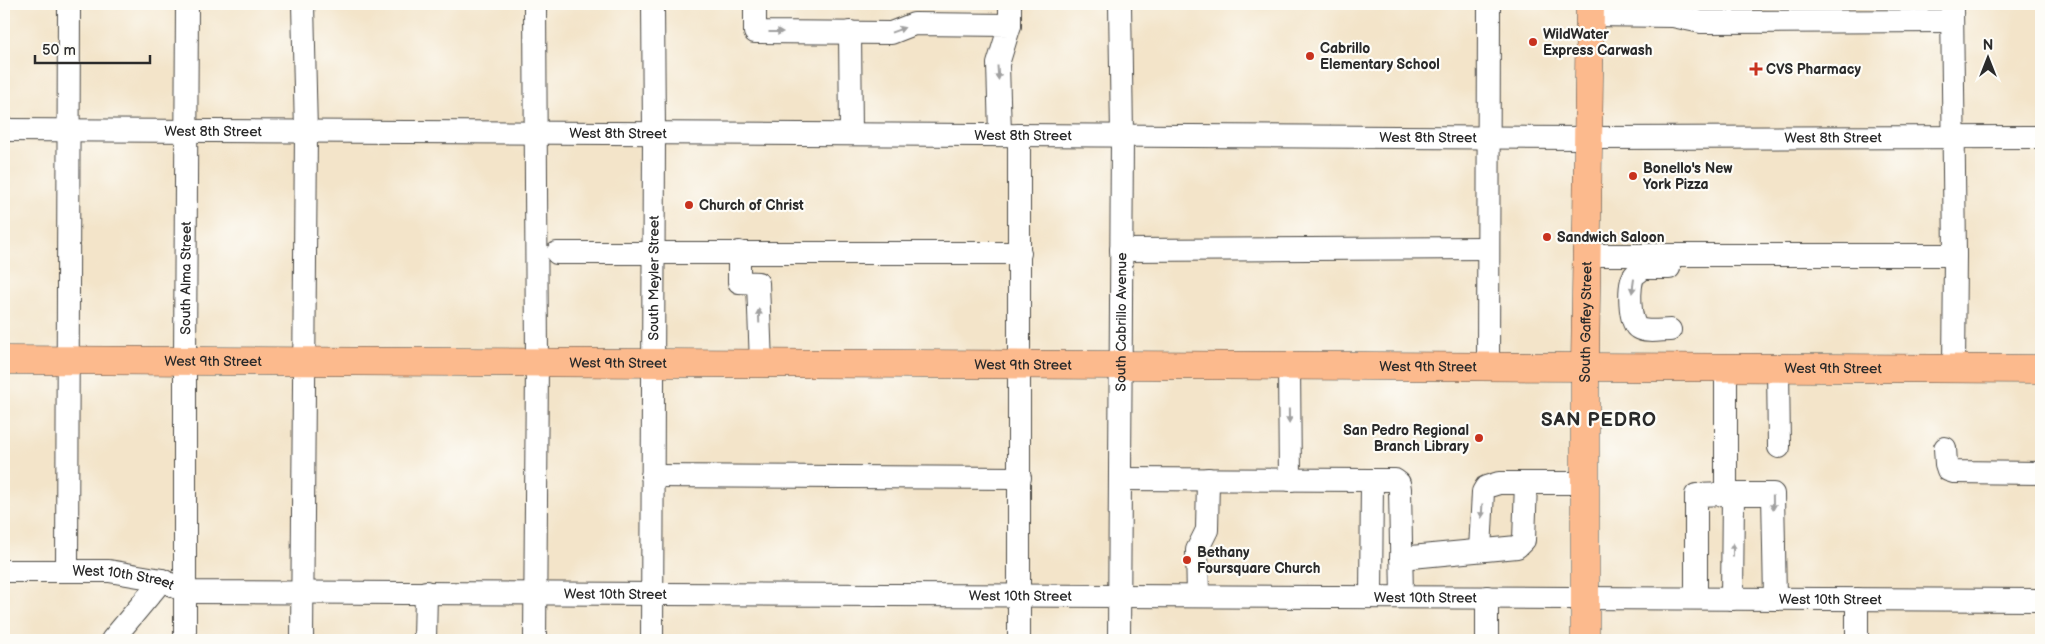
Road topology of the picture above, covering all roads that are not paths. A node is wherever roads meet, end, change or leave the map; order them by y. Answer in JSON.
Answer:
{"nodes":[{"id":1,"x":69,"y":4,"type":"edge"},
{"id":2,"x":188,"y":4,"type":"edge"},
{"id":3,"x":303,"y":4,"type":"edge"},
{"id":4,"x":535,"y":4,"type":"edge"},
{"id":5,"x":653,"y":4,"type":"edge"},
{"id":6,"x":755,"y":4,"type":"edge"},
{"id":7,"x":1120,"y":4,"type":"edge"},
{"id":8,"x":1489,"y":4,"type":"edge"},
{"id":9,"x":1590,"y":9,"type":"edge"},
{"id":10,"x":1952,"y":13,"type":"edge"},
{"id":11,"x":1010,"y":15,"type":"edge"},
{"id":12,"x":850,"y":32,"type":"junction"},
{"id":13,"x":4,"y":130,"type":"edge"},
{"id":14,"x":70,"y":130,"type":"junction"},
{"id":15,"x":188,"y":132,"type":"junction"},
{"id":16,"x":306,"y":132,"type":"junction"},
{"id":17,"x":536,"y":133,"type":"junction"},
{"id":18,"x":654,"y":134,"type":"junction"},
{"id":19,"x":851,"y":134,"type":"junction"},
{"id":20,"x":1010,"y":135,"type":"junction"},
{"id":21,"x":1122,"y":135,"type":"junction"},
{"id":22,"x":1952,"y":137,"type":"junction"},
{"id":23,"x":1489,"y":138,"type":"junction"},
{"id":24,"x":1590,"y":138,"type":"junction"},
{"id":25,"x":2041,"y":138,"type":"edge"},
{"id":26,"x":1488,"y":248,"type":"junction"},
{"id":27,"x":1121,"y":250,"type":"junction"},
{"id":28,"x":654,"y":252,"type":"junction"},
{"id":29,"x":739,"y":252,"type":"junction"},
{"id":30,"x":557,"y":253,"type":"dead end"},
{"id":31,"x":1020,"y":253,"type":"junction"},
{"id":32,"x":1588,"y":255,"type":"junction"},
{"id":33,"x":1955,"y":255,"type":"junction"},
{"id":34,"x":1670,"y":269,"type":"dead end"},
{"id":35,"x":1670,"y":330,"type":"dead end"},
{"id":36,"x":4,"y":360,"type":"edge"},
{"id":37,"x":69,"y":361,"type":"junction"},
{"id":38,"x":185,"y":362,"type":"junction"},
{"id":39,"x":304,"y":362,"type":"junction"},
{"id":40,"x":537,"y":363,"type":"junction"},
{"id":41,"x":653,"y":364,"type":"junction"},
{"id":42,"x":760,"y":364,"type":"junction"},
{"id":43,"x":1020,"y":366,"type":"junction"},
{"id":44,"x":1121,"y":366,"type":"junction"},
{"id":45,"x":1289,"y":367,"type":"junction"},
{"id":46,"x":1488,"y":368,"type":"junction"},
{"id":47,"x":1585,"y":368,"type":"junction"},
{"id":48,"x":1726,"y":368,"type":"junction"},
{"id":49,"x":1778,"y":368,"type":"junction"},
{"id":50,"x":1954,"y":368,"type":"junction"},
{"id":51,"x":2041,"y":369,"type":"edge"},
{"id":52,"x":1779,"y":447,"type":"dead end"},
{"id":53,"x":1945,"y":448,"type":"dead end"},
{"id":54,"x":2041,"y":473,"type":"edge"},
{"id":55,"x":652,"y":476,"type":"junction"},
{"id":56,"x":1020,"y":478,"type":"junction"},
{"id":57,"x":1120,"y":479,"type":"junction"},
{"id":58,"x":1208,"y":479,"type":"junction"},
{"id":59,"x":1290,"y":480,"type":"junction"},
{"id":60,"x":1372,"y":480,"type":"junction"},
{"id":61,"x":1526,"y":483,"type":"junction"},
{"id":62,"x":1585,"y":483,"type":"junction"},
{"id":63,"x":1730,"y":494,"type":"junction"},
{"id":64,"x":1480,"y":550,"type":"junction"},
{"id":65,"x":1401,"y":558,"type":"junction"},
{"id":66,"x":4,"y":571,"type":"edge"},
{"id":67,"x":67,"y":571,"type":"junction"},
{"id":68,"x":162,"y":580,"type":"junction"},
{"id":69,"x":186,"y":592,"type":"junction"},
{"id":70,"x":302,"y":592,"type":"junction"},
{"id":71,"x":426,"y":592,"type":"junction"},
{"id":72,"x":535,"y":592,"type":"junction"},
{"id":73,"x":652,"y":594,"type":"junction"},
{"id":74,"x":1019,"y":596,"type":"junction"},
{"id":75,"x":1119,"y":596,"type":"junction"},
{"id":76,"x":1198,"y":596,"type":"junction"},
{"id":77,"x":1371,"y":597,"type":"junction"},
{"id":78,"x":1402,"y":597,"type":"junction"},
{"id":79,"x":1487,"y":597,"type":"junction"},
{"id":80,"x":1585,"y":598,"type":"junction"},
{"id":81,"x":1696,"y":598,"type":"junction"},
{"id":82,"x":1732,"y":598,"type":"junction"},
{"id":83,"x":1775,"y":599,"type":"junction"},
{"id":84,"x":1857,"y":599,"type":"junction"},
{"id":85,"x":2041,"y":600,"type":"edge"},
{"id":86,"x":112,"y":640,"type":"edge"},
{"id":87,"x":185,"y":640,"type":"edge"},
{"id":88,"x":302,"y":640,"type":"edge"},
{"id":89,"x":425,"y":640,"type":"edge"},
{"id":90,"x":534,"y":640,"type":"edge"},
{"id":91,"x":652,"y":640,"type":"edge"},
{"id":92,"x":1019,"y":640,"type":"edge"},
{"id":93,"x":1119,"y":640,"type":"edge"},
{"id":94,"x":1487,"y":640,"type":"edge"},
{"id":95,"x":1585,"y":640,"type":"edge"},
{"id":96,"x":1857,"y":640,"type":"edge"}],
"edges":[{"from":1,"to":14,"type":"street"},
{"from":2,"to":15,"type":"street","name":"South Alma Street"},
{"from":3,"to":16,"type":"street"},
{"from":4,"to":17,"type":"street"},
{"from":5,"to":18,"type":"street","name":"South Meyler Street"},
{"from":6,"to":12,"type":"street","one_way":true},
{"from":7,"to":21,"type":"street","name":"South Cabrillo Avenue"},
{"from":8,"to":23,"type":"street"},
{"from":9,"to":10,"type":"street"},
{"from":9,"to":24,"type":"main road","name":"South Gaffey Street"},
{"from":10,"to":22,"type":"street"},
{"from":12,"to":11,"type":"street","one_way":true},
{"from":11,"to":20,"type":"street","one_way":true},
{"from":12,"to":19,"type":"street"},
{"from":13,"to":14,"type":"street","name":"West 8th Street"},
{"from":14,"to":15,"type":"street","name":"West 8th Street"},
{"from":14,"to":37,"type":"street"},
{"from":15,"to":16,"type":"street","name":"West 8th Street"},
{"from":15,"to":38,"type":"street","name":"South Alma Street"},
{"from":16,"to":17,"type":"street","name":"West 8th Street"},
{"from":16,"to":39,"type":"street"},
{"from":17,"to":18,"type":"street","name":"West 8th Street"},
{"from":17,"to":40,"type":"street"},
{"from":18,"to":19,"type":"street","name":"West 8th Street"},
{"from":18,"to":28,"type":"street","name":"South Meyler Street"},
{"from":19,"to":20,"type":"street","name":"West 8th Street"},
{"from":20,"to":21,"type":"street","name":"West 8th Street"},
{"from":20,"to":31,"type":"street"},
{"from":21,"to":23,"type":"street","name":"West 8th Street"},
{"from":21,"to":27,"type":"street","name":"South Cabrillo Avenue"},
{"from":22,"to":24,"type":"street","name":"West 8th Street"},
{"from":22,"to":25,"type":"street","name":"West 8th Street"},
{"from":22,"to":33,"type":"street"},
{"from":23,"to":24,"type":"street","name":"West 8th Street"},
{"from":23,"to":26,"type":"street"},
{"from":24,"to":32,"type":"main road","name":"South Gaffey Street"},
{"from":26,"to":27,"type":"street"},
{"from":26,"to":46,"type":"street"},
{"from":27,"to":44,"type":"street","name":"South Cabrillo Avenue"},
{"from":28,"to":29,"type":"street"},
{"from":28,"to":30,"type":"street"},
{"from":28,"to":41,"type":"street","name":"South Meyler Street"},
{"from":29,"to":31,"type":"street"},
{"from":42,"to":29,"type":"street","one_way":true},
{"from":31,"to":43,"type":"street"},
{"from":32,"to":33,"type":"street"},
{"from":32,"to":47,"type":"main road","name":"South Gaffey Street"},
{"from":33,"to":50,"type":"street"},
{"from":34,"to":35,"type":"street","one_way":true},
{"from":36,"to":37,"type":"main road","name":"West 9th Street"},
{"from":37,"to":38,"type":"main road","name":"West 9th Street"},
{"from":37,"to":67,"type":"street"},
{"from":38,"to":39,"type":"main road","name":"West 9th Street"},
{"from":38,"to":69,"type":"street","name":"South Alma Street"},
{"from":39,"to":40,"type":"main road","name":"West 9th Street"},
{"from":39,"to":70,"type":"street"},
{"from":40,"to":41,"type":"main road","name":"West 9th Street"},
{"from":40,"to":72,"type":"street"},
{"from":41,"to":42,"type":"main road","name":"West 9th Street"},
{"from":41,"to":55,"type":"street","name":"South Meyler Street"},
{"from":42,"to":43,"type":"main road","name":"West 9th Street"},
{"from":43,"to":44,"type":"main road","name":"West 9th Street"},
{"from":43,"to":56,"type":"street"},
{"from":44,"to":45,"type":"main road","name":"West 9th Street"},
{"from":44,"to":57,"type":"street","name":"South Cabrillo Avenue"},
{"from":45,"to":46,"type":"main road","name":"West 9th Street"},
{"from":45,"to":59,"type":"street","one_way":true},
{"from":46,"to":47,"type":"main road","name":"West 9th Street"},
{"from":47,"to":48,"type":"main road","name":"West 9th Street"},
{"from":47,"to":62,"type":"main road","name":"South Gaffey Street"},
{"from":48,"to":49,"type":"main road","name":"West 9th Street"},
{"from":48,"to":63,"type":"street"},
{"from":49,"to":50,"type":"main road","name":"West 9th Street"},
{"from":49,"to":52,"type":"street"},
{"from":50,"to":51,"type":"main road","name":"West 9th Street"},
{"from":53,"to":54,"type":"street"},
{"from":55,"to":56,"type":"street"},
{"from":55,"to":73,"type":"street","name":"South Meyler Street"},
{"from":56,"to":74,"type":"street"},
{"from":57,"to":58,"type":"street"},
{"from":57,"to":75,"type":"street","name":"South Cabrillo Avenue"},
{"from":58,"to":59,"type":"street"},
{"from":58,"to":76,"type":"street"},
{"from":59,"to":60,"type":"street"},
{"from":60,"to":65,"type":"street"},
{"from":60,"to":77,"type":"street"},
{"from":61,"to":62,"type":"street"},
{"from":61,"to":64,"type":"street"},
{"from":61,"to":64,"type":"street","one_way":true},
{"from":62,"to":80,"type":"main road","name":"South Gaffey Street"},
{"from":63,"to":81,"type":"street"},
{"from":82,"to":63,"type":"street","one_way":true},
{"from":63,"to":83,"type":"street","one_way":true},
{"from":64,"to":65,"type":"street"},
{"from":65,"to":78,"type":"street"},
{"from":66,"to":67,"type":"street","name":"West 10th Street"},
{"from":67,"to":68,"type":"street","name":"West 10th Street"},
{"from":68,"to":69,"type":"street","name":"West 10th Street"},
{"from":68,"to":86,"type":"street"},
{"from":69,"to":70,"type":"street","name":"West 10th Street"},
{"from":69,"to":87,"type":"street","name":"South Alma Street"},
{"from":70,"to":71,"type":"street","name":"West 10th Street"},
{"from":70,"to":88,"type":"street"},
{"from":71,"to":72,"type":"street","name":"West 10th Street"},
{"from":71,"to":89,"type":"street"},
{"from":72,"to":73,"type":"street","name":"West 10th Street"},
{"from":72,"to":90,"type":"street"},
{"from":73,"to":74,"type":"street","name":"West 10th Street"},
{"from":73,"to":91,"type":"street","name":"South Meyler Street"},
{"from":74,"to":75,"type":"street","name":"West 10th Street"},
{"from":74,"to":92,"type":"street"},
{"from":75,"to":76,"type":"street","name":"West 10th Street"},
{"from":75,"to":93,"type":"street","name":"South Cabrillo Avenue"},
{"from":76,"to":77,"type":"street","name":"West 10th Street"},
{"from":77,"to":78,"type":"street","name":"West 10th Street"},
{"from":78,"to":79,"type":"street","name":"West 10th Street"},
{"from":79,"to":80,"type":"street","name":"West 10th Street"},
{"from":79,"to":94,"type":"street"},
{"from":80,"to":81,"type":"street","name":"West 10th Street"},
{"from":80,"to":95,"type":"main road","name":"South Gaffey Street"},
{"from":81,"to":82,"type":"street","name":"West 10th Street"},
{"from":82,"to":83,"type":"street","name":"West 10th Street"},
{"from":83,"to":84,"type":"street","name":"West 10th Street"},
{"from":84,"to":85,"type":"street","name":"West 10th Street"},
{"from":84,"to":96,"type":"street"}]}
